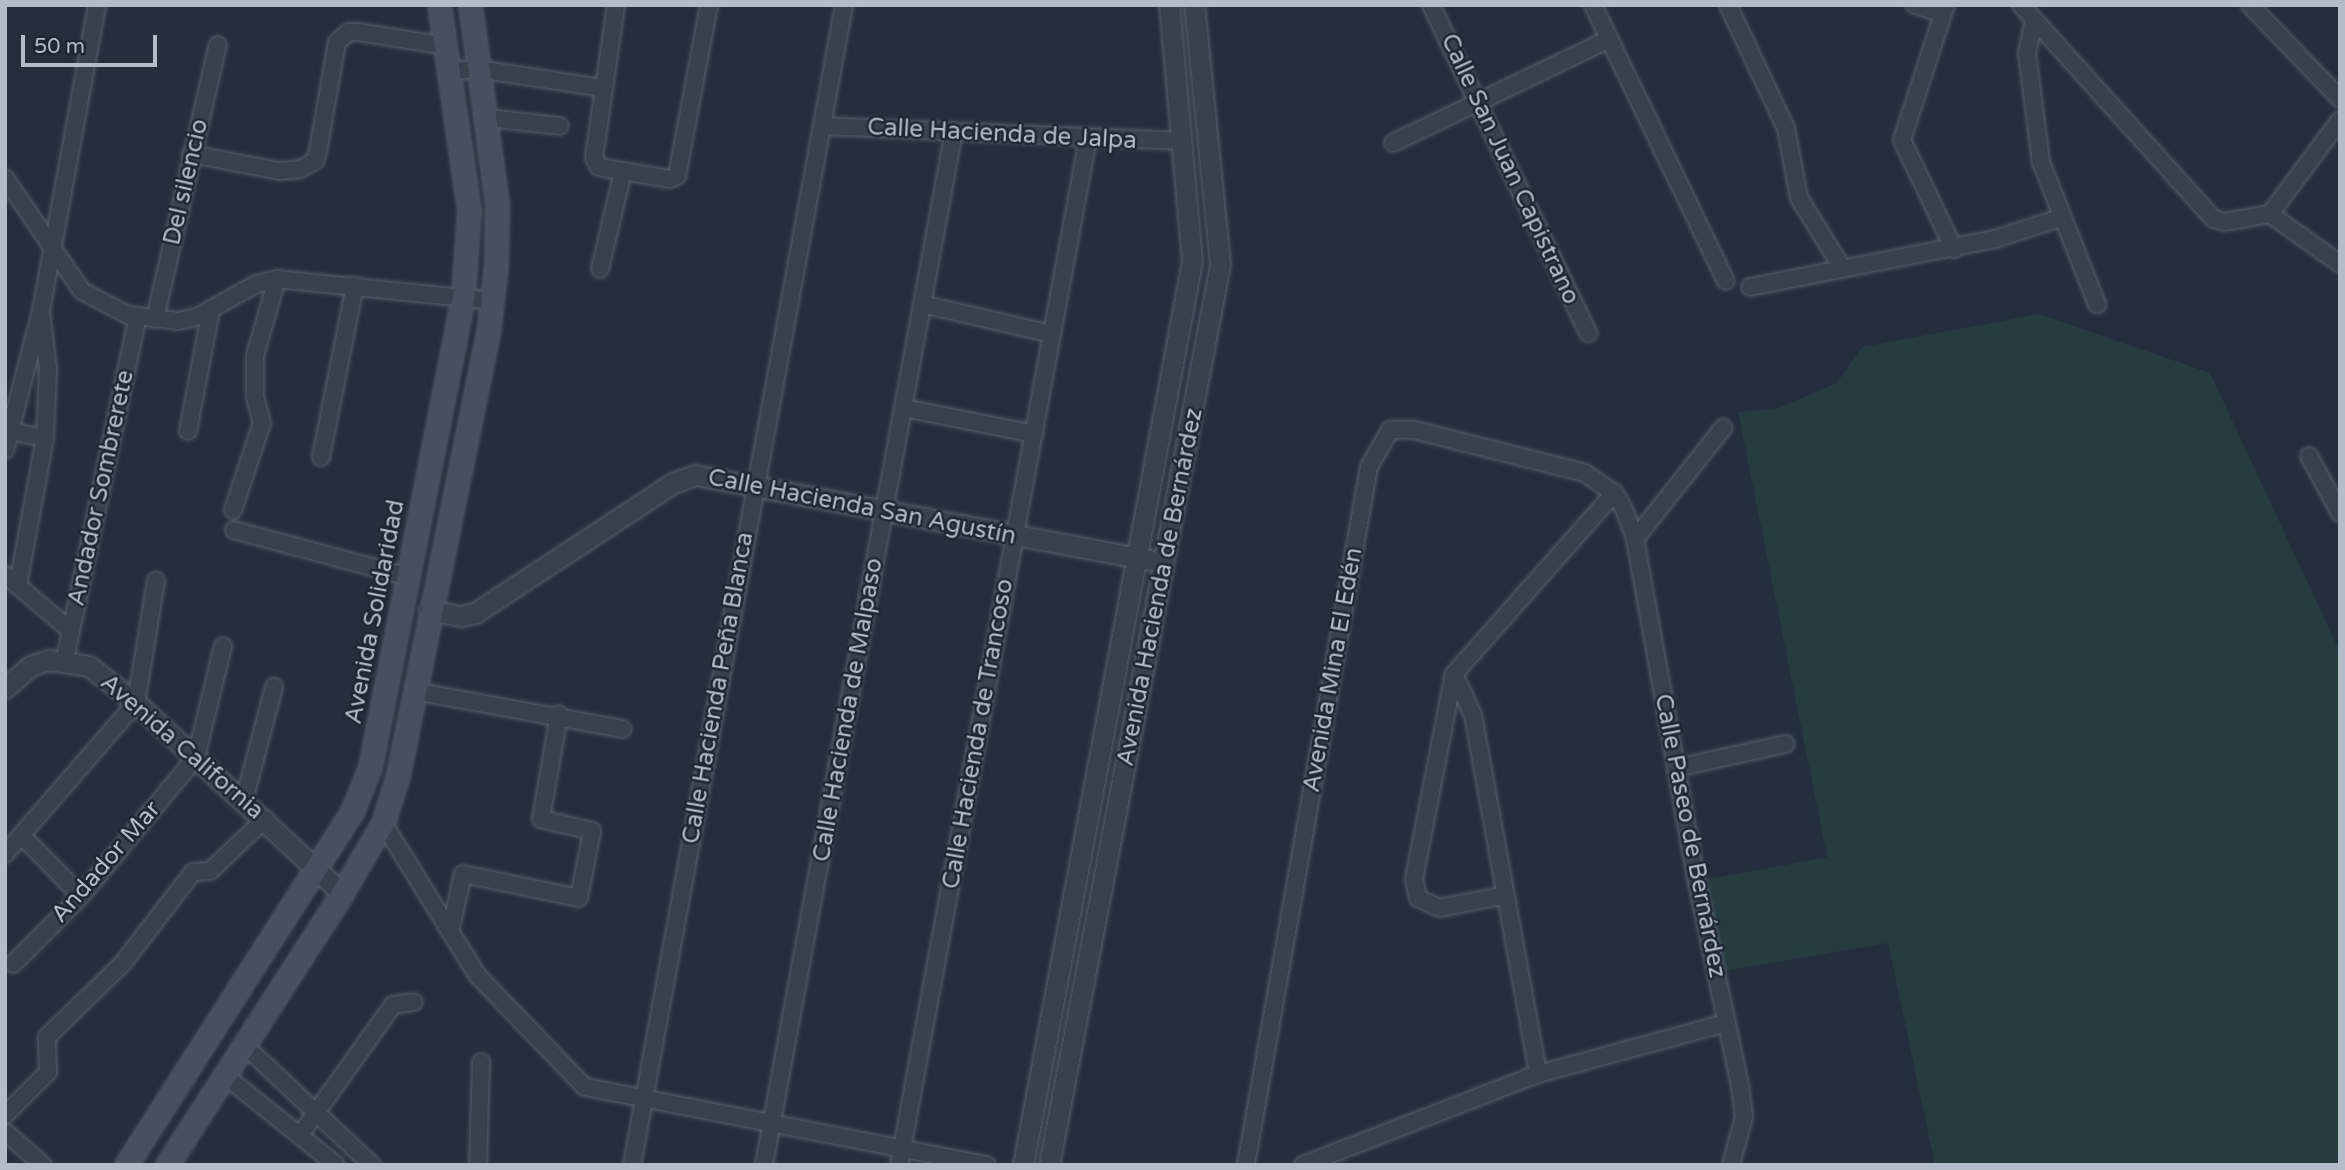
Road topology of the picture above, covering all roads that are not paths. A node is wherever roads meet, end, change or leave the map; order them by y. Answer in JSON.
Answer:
{"nodes":[{"id":1,"x":97,"y":5,"type":"edge"},
{"id":2,"x":439,"y":5,"type":"edge"},
{"id":3,"x":470,"y":5,"type":"edge"},
{"id":4,"x":617,"y":5,"type":"edge"},
{"id":5,"x":709,"y":5,"type":"edge"},
{"id":6,"x":844,"y":5,"type":"edge"},
{"id":7,"x":1169,"y":5,"type":"edge"},
{"id":8,"x":1194,"y":5,"type":"edge"},
{"id":9,"x":1432,"y":5,"type":"edge"},
{"id":10,"x":1593,"y":5,"type":"edge"},
{"id":11,"x":1728,"y":5,"type":"edge"},
{"id":12,"x":1915,"y":5,"type":"edge"},
{"id":13,"x":2021,"y":5,"type":"edge"},
{"id":14,"x":2250,"y":5,"type":"edge"},
{"id":15,"x":1944,"y":10,"type":"edge"},
{"id":16,"x":2034,"y":20,"type":"junction"},
{"id":17,"x":1609,"y":39,"type":"junction"},
{"id":18,"x":218,"y":45,"type":"dead end"},
{"id":19,"x":445,"y":46,"type":"junction"},
{"id":20,"x":478,"y":69,"type":"junction"},
{"id":21,"x":450,"y":71,"type":"junction"},
{"id":22,"x":602,"y":88,"type":"junction"},
{"id":23,"x":2340,"y":99,"type":"edge"},
{"id":24,"x":1479,"y":102,"type":"junction"},
{"id":25,"x":488,"y":118,"type":"junction"},
{"id":26,"x":2340,"y":120,"type":"edge"},
{"id":27,"x":560,"y":126,"type":"dead end"},
{"id":28,"x":823,"y":126,"type":"junction"},
{"id":29,"x":954,"y":131,"type":"junction"},
{"id":30,"x":1088,"y":138,"type":"junction"},
{"id":31,"x":1181,"y":141,"type":"junction"},
{"id":32,"x":1393,"y":143,"type":"dead end"},
{"id":33,"x":191,"y":154,"type":"junction"},
{"id":34,"x":622,"y":173,"type":"junction"},
{"id":35,"x":5,"y":178,"type":"edge"},
{"id":36,"x":2270,"y":214,"type":"junction"},
{"id":37,"x":2063,"y":217,"type":"junction"},
{"id":38,"x":52,"y":248,"type":"junction"},
{"id":39,"x":1954,"y":249,"type":"junction"},
{"id":40,"x":2340,"y":264,"type":"edge"},
{"id":41,"x":1841,"y":266,"type":"junction"},
{"id":42,"x":600,"y":269,"type":"dead end"},
{"id":43,"x":277,"y":279,"type":"junction"},
{"id":44,"x":1726,"y":281,"type":"dead end"},
{"id":45,"x":355,"y":285,"type":"junction"},
{"id":46,"x":1750,"y":287,"type":"dead end"},
{"id":47,"x":463,"y":298,"type":"junction"},
{"id":48,"x":492,"y":301,"type":"junction"},
{"id":49,"x":922,"y":304,"type":"junction"},
{"id":50,"x":2098,"y":304,"type":"dead end"},
{"id":51,"x":211,"y":309,"type":"junction"},
{"id":52,"x":41,"y":311,"type":"junction"},
{"id":53,"x":138,"y":317,"type":"junction"},
{"id":54,"x":155,"y":319,"type":"junction"},
{"id":55,"x":1588,"y":333,"type":"dead end"},
{"id":56,"x":1052,"y":334,"type":"junction"},
{"id":57,"x":904,"y":408,"type":"junction"},
{"id":58,"x":1723,"y":428,"type":"dead end"},
{"id":59,"x":10,"y":431,"type":"junction"},
{"id":60,"x":188,"y":431,"type":"dead end"},
{"id":61,"x":1034,"y":434,"type":"junction"},
{"id":62,"x":45,"y":439,"type":"junction"},
{"id":63,"x":5,"y":450,"type":"edge"},
{"id":64,"x":2309,"y":456,"type":"dead end"},
{"id":65,"x":321,"y":457,"type":"dead end"},
{"id":66,"x":754,"y":486,"type":"junction"},
{"id":67,"x":1614,"y":493,"type":"junction"},
{"id":68,"x":1623,"y":507,"type":"joint"},
{"id":69,"x":233,"y":510,"type":"dead end"},
{"id":70,"x":884,"y":512,"type":"junction"},
{"id":71,"x":2340,"y":513,"type":"edge"},
{"id":72,"x":234,"y":530,"type":"dead end"},
{"id":73,"x":1014,"y":537,"type":"junction"},
{"id":74,"x":1635,"y":539,"type":"junction"},
{"id":75,"x":1139,"y":558,"type":"junction"},
{"id":76,"x":1165,"y":562,"type":"junction"},
{"id":77,"x":409,"y":577,"type":"junction"},
{"id":78,"x":11,"y":580,"type":"edge"},
{"id":79,"x":156,"y":581,"type":"dead end"},
{"id":80,"x":429,"y":610,"type":"junction"},
{"id":81,"x":70,"y":630,"type":"junction"},
{"id":82,"x":223,"y":646,"type":"dead end"},
{"id":83,"x":65,"y":659,"type":"junction"},
{"id":84,"x":1454,"y":674,"type":"junction"},
{"id":85,"x":274,"y":687,"type":"dead end"},
{"id":86,"x":5,"y":688,"type":"edge"},
{"id":87,"x":414,"y":691,"type":"junction"},
{"id":88,"x":136,"y":703,"type":"junction"},
{"id":89,"x":559,"y":715,"type":"junction"},
{"id":90,"x":623,"y":729,"type":"dead end"},
{"id":91,"x":1785,"y":744,"type":"dead end"},
{"id":92,"x":196,"y":757,"type":"junction"},
{"id":93,"x":1676,"y":768,"type":"junction"},
{"id":94,"x":244,"y":801,"type":"junction"},
{"id":95,"x":265,"y":819,"type":"junction"},
{"id":96,"x":383,"y":822,"type":"junction"},
{"id":97,"x":22,"y":836,"type":"junction"},
{"id":98,"x":5,"y":854,"type":"edge"},
{"id":99,"x":318,"y":866,"type":"junction"},
{"id":100,"x":342,"y":893,"type":"junction"},
{"id":101,"x":1506,"y":895,"type":"junction"},
{"id":102,"x":81,"y":896,"type":"junction"},
{"id":103,"x":450,"y":932,"type":"junction"},
{"id":104,"x":13,"y":964,"type":"dead end"},
{"id":105,"x":414,"y":1002,"type":"dead end"},
{"id":106,"x":1726,"y":1023,"type":"junction"},
{"id":107,"x":243,"y":1044,"type":"junction"},
{"id":108,"x":481,"y":1062,"type":"dead end"},
{"id":109,"x":223,"y":1074,"type":"junction"},
{"id":110,"x":1538,"y":1074,"type":"junction"},
{"id":111,"x":644,"y":1098,"type":"junction"},
{"id":112,"x":319,"y":1111,"type":"junction"},
{"id":113,"x":5,"y":1115,"type":"edge"},
{"id":114,"x":772,"y":1121,"type":"junction"},
{"id":115,"x":5,"y":1132,"type":"edge"},
{"id":116,"x":300,"y":1135,"type":"junction"},
{"id":117,"x":902,"y":1146,"type":"junction"},
{"id":118,"x":43,"y":1165,"type":"edge"},
{"id":119,"x":126,"y":1165,"type":"edge"},
{"id":120,"x":167,"y":1165,"type":"edge"},
{"id":121,"x":336,"y":1165,"type":"edge"},
{"id":122,"x":372,"y":1165,"type":"edge"},
{"id":123,"x":478,"y":1165,"type":"edge"},
{"id":124,"x":632,"y":1165,"type":"edge"},
{"id":125,"x":764,"y":1165,"type":"edge"},
{"id":126,"x":899,"y":1165,"type":"edge"},
{"id":127,"x":987,"y":1165,"type":"edge"},
{"id":128,"x":1023,"y":1165,"type":"edge"},
{"id":129,"x":1049,"y":1165,"type":"edge"},
{"id":130,"x":1246,"y":1165,"type":"edge"},
{"id":131,"x":1303,"y":1165,"type":"edge"},
{"id":132,"x":1731,"y":1165,"type":"edge"}],
"edges":[{"from":1,"to":38,"type":"street"},
{"from":2,"to":19,"type":"main road","name":"Avenida Solidaridad"},
{"from":3,"to":20,"type":"main road"},
{"from":4,"to":22,"type":"street"},
{"from":5,"to":34,"type":"street"},
{"from":6,"to":28,"type":"street","name":"Calle Hacienda Peña Blanca"},
{"from":7,"to":31,"type":"street","name":"Avenida Hacienda de Bernárdez"},
{"from":8,"to":76,"type":"street","name":"Avenida Hacienda de Bernárdez"},
{"from":9,"to":24,"type":"street","name":"Calle San Juan Capistrano"},
{"from":10,"to":17,"type":"street"},
{"from":11,"to":41,"type":"street"},
{"from":12,"to":15,"type":"street"},
{"from":13,"to":16,"type":"street"},
{"from":14,"to":23,"type":"street"},
{"from":15,"to":39,"type":"street"},
{"from":16,"to":36,"type":"street"},
{"from":16,"to":37,"type":"street"},
{"from":17,"to":24,"type":"street"},
{"from":17,"to":44,"type":"street"},
{"from":18,"to":33,"type":"street","name":"Del silencio"},
{"from":19,"to":21,"type":"main road","name":"Avenida Solidaridad"},
{"from":19,"to":33,"type":"street"},
{"from":20,"to":21,"type":"street"},
{"from":20,"to":22,"type":"street"},
{"from":20,"to":25,"type":"main road"},
{"from":21,"to":47,"type":"main road","name":"Avenida Solidaridad"},
{"from":22,"to":34,"type":"street"},
{"from":24,"to":32,"type":"street"},
{"from":24,"to":55,"type":"street","name":"Calle San Juan Capistrano"},
{"from":25,"to":27,"type":"street"},
{"from":25,"to":48,"type":"main road"},
{"from":26,"to":36,"type":"street"},
{"from":28,"to":29,"type":"street","name":"Calle Hacienda de Jalpa"},
{"from":28,"to":66,"type":"street","name":"Calle Hacienda Peña Blanca"},
{"from":29,"to":30,"type":"street","name":"Calle Hacienda de Jalpa"},
{"from":29,"to":49,"type":"street","name":"Calle Hacienda de Malpaso"},
{"from":30,"to":31,"type":"street","name":"Calle Hacienda de Jalpa"},
{"from":30,"to":56,"type":"street","name":"Calle Hacienda de Trancoso"},
{"from":31,"to":75,"type":"street","name":"Avenida Hacienda de Bernárdez"},
{"from":33,"to":54,"type":"street","name":"Del silencio"},
{"from":34,"to":42,"type":"street"},
{"from":35,"to":38,"type":"street"},
{"from":36,"to":40,"type":"street"},
{"from":37,"to":39,"type":"street"},
{"from":37,"to":50,"type":"street"},
{"from":38,"to":52,"type":"street"},
{"from":38,"to":53,"type":"street"},
{"from":39,"to":41,"type":"street"},
{"from":41,"to":46,"type":"street"},
{"from":43,"to":45,"type":"street"},
{"from":43,"to":51,"type":"street"},
{"from":43,"to":69,"type":"street"},
{"from":45,"to":47,"type":"street"},
{"from":45,"to":65,"type":"street"},
{"from":47,"to":48,"type":"street"},
{"from":47,"to":77,"type":"main road","name":"Avenida Solidaridad"},
{"from":48,"to":80,"type":"main road"},
{"from":49,"to":56,"type":"street"},
{"from":49,"to":57,"type":"street","name":"Calle Hacienda de Malpaso"},
{"from":51,"to":54,"type":"street"},
{"from":51,"to":60,"type":"street"},
{"from":52,"to":59,"type":"street"},
{"from":52,"to":62,"type":"street"},
{"from":53,"to":54,"type":"street"},
{"from":53,"to":81,"type":"street","name":"Andador Sombrerete"},
{"from":56,"to":61,"type":"street","name":"Calle Hacienda de Trancoso"},
{"from":57,"to":61,"type":"street"},
{"from":57,"to":70,"type":"street","name":"Calle Hacienda de Malpaso"},
{"from":58,"to":74,"type":"street"},
{"from":59,"to":62,"type":"street"},
{"from":59,"to":63,"type":"street"},
{"from":61,"to":73,"type":"street","name":"Calle Hacienda de Trancoso"},
{"from":62,"to":78,"type":"street"},
{"from":64,"to":71,"type":"street"},
{"from":66,"to":70,"type":"street","name":"Calle Hacienda San Agustín"},
{"from":66,"to":80,"type":"street","name":"Calle Hacienda San Agustín"},
{"from":66,"to":111,"type":"street","name":"Calle Hacienda Peña Blanca"},
{"from":67,"to":68,"type":"street","name":"Avenida Mina El Edén"},
{"from":67,"to":84,"type":"street"},
{"from":67,"to":130,"type":"street","name":"Avenida Mina El Edén"},
{"from":68,"to":74,"type":"street","name":"Calle Paseo de Bernárdez"},
{"from":70,"to":73,"type":"street","name":"Calle Hacienda San Agustín"},
{"from":70,"to":114,"type":"street","name":"Calle Hacienda de Malpaso"},
{"from":72,"to":77,"type":"street"},
{"from":73,"to":75,"type":"street","name":"Calle Hacienda San Agustín"},
{"from":73,"to":117,"type":"street","name":"Calle Hacienda de Trancoso"},
{"from":74,"to":93,"type":"street","name":"Calle Paseo de Bernárdez"},
{"from":75,"to":76,"type":"street","name":"Calle Hacienda San Agustín"},
{"from":75,"to":128,"type":"street","name":"Avenida Hacienda de Bernárdez"},
{"from":76,"to":129,"type":"street","name":"Avenida Hacienda de Bernárdez"},
{"from":77,"to":99,"type":"main road","name":"Avenida Solidaridad"},
{"from":78,"to":81,"type":"street"},
{"from":79,"to":88,"type":"street"},
{"from":80,"to":87,"type":"main road"},
{"from":81,"to":83,"type":"street","name":"Andador Sombrerete"},
{"from":82,"to":92,"type":"street"},
{"from":83,"to":86,"type":"street"},
{"from":83,"to":88,"type":"street","name":"Avenida California"},
{"from":84,"to":101,"type":"street"},
{"from":84,"to":101,"type":"street"},
{"from":85,"to":94,"type":"street"},
{"from":87,"to":89,"type":"street"},
{"from":87,"to":96,"type":"main road"},
{"from":88,"to":92,"type":"street","name":"Avenida California"},
{"from":88,"to":97,"type":"street"},
{"from":89,"to":90,"type":"street"},
{"from":89,"to":103,"type":"street"},
{"from":91,"to":93,"type":"street"},
{"from":92,"to":94,"type":"street","name":"Avenida California"},
{"from":92,"to":102,"type":"street","name":"Andador Mar"},
{"from":93,"to":106,"type":"street","name":"Calle Paseo de Bernárdez"},
{"from":94,"to":95,"type":"street","name":"Avenida California"},
{"from":95,"to":99,"type":"street","name":"Avenida California"},
{"from":95,"to":113,"type":"street"},
{"from":96,"to":100,"type":"main road"},
{"from":96,"to":103,"type":"street"},
{"from":97,"to":98,"type":"street"},
{"from":97,"to":102,"type":"street"},
{"from":99,"to":100,"type":"street","name":"Avenida California"},
{"from":99,"to":119,"type":"main road","name":"Avenida Solidaridad"},
{"from":100,"to":107,"type":"main road"},
{"from":101,"to":110,"type":"street"},
{"from":102,"to":104,"type":"street","name":"Andador Mar"},
{"from":103,"to":111,"type":"street"},
{"from":105,"to":112,"type":"street"},
{"from":106,"to":110,"type":"street"},
{"from":106,"to":132,"type":"street","name":"Calle Paseo de Bernárdez"},
{"from":107,"to":109,"type":"main road"},
{"from":107,"to":112,"type":"street"},
{"from":108,"to":123,"type":"street"},
{"from":109,"to":116,"type":"street"},
{"from":109,"to":120,"type":"main road"},
{"from":110,"to":131,"type":"street"},
{"from":111,"to":114,"type":"street"},
{"from":111,"to":124,"type":"street","name":"Calle Hacienda Peña Blanca"},
{"from":112,"to":116,"type":"street"},
{"from":112,"to":122,"type":"street"},
{"from":114,"to":117,"type":"street"},
{"from":114,"to":125,"type":"street","name":"Calle Hacienda de Malpaso"},
{"from":115,"to":118,"type":"street"},
{"from":116,"to":121,"type":"street"},
{"from":117,"to":126,"type":"street","name":"Calle Hacienda de Trancoso"},
{"from":117,"to":127,"type":"street"}]}
